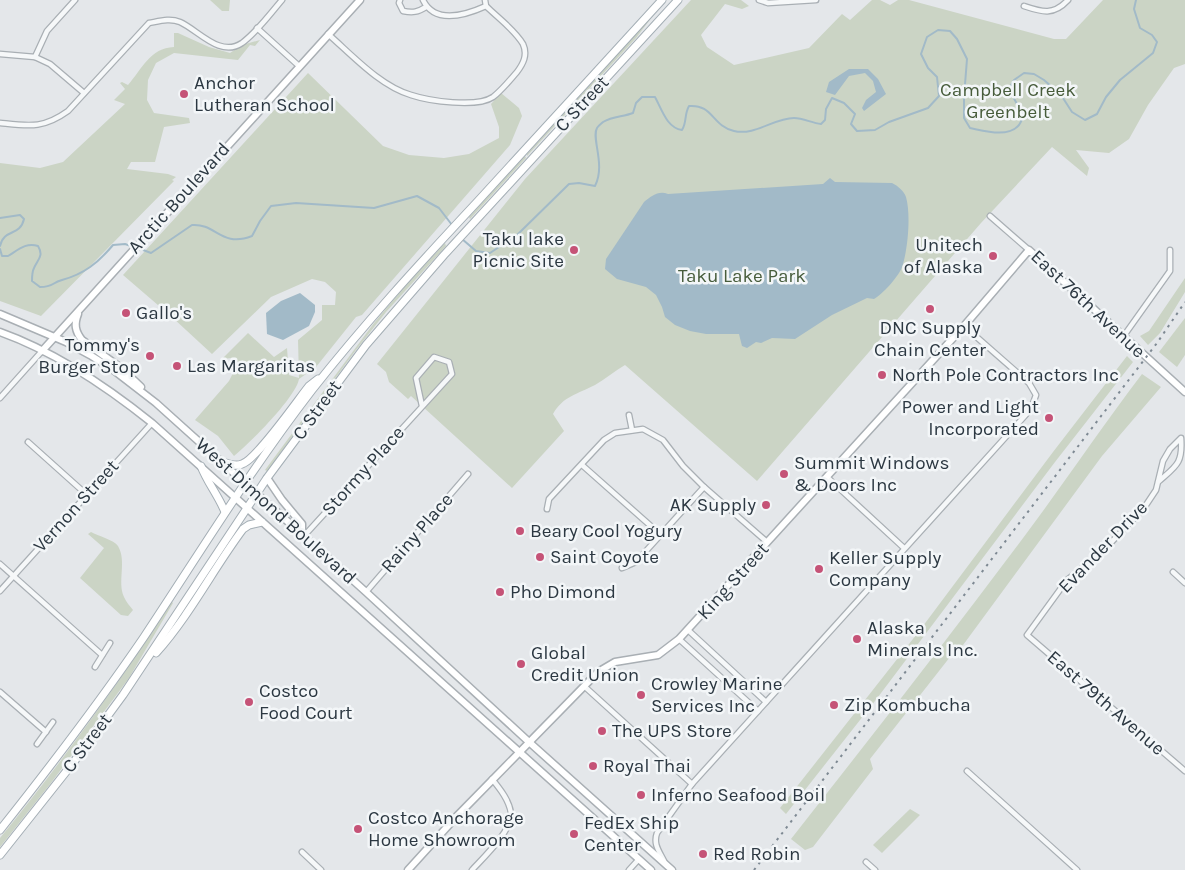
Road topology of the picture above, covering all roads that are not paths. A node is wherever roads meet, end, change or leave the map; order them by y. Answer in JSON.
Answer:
{"nodes":[{"id":1,"x":75,"y":0,"type":"edge"},
{"id":2,"x":282,"y":0,"type":"edge"},
{"id":3,"x":360,"y":0,"type":"edge"},
{"id":4,"x":400,"y":0,"type":"edge"},
{"id":5,"x":422,"y":0,"type":"edge"},
{"id":6,"x":484,"y":0,"type":"edge"},
{"id":7,"x":662,"y":0,"type":"edge"},
{"id":8,"x":678,"y":0,"type":"edge"},
{"id":9,"x":760,"y":0,"type":"edge"},
{"id":10,"x":816,"y":0,"type":"edge"},
{"id":11,"x":1068,"y":0,"type":"edge"},
{"id":12,"x":768,"y":1,"type":"edge"},
{"id":13,"x":486,"y":6,"type":"junction"},
{"id":14,"x":1024,"y":6,"type":"dead end"},
{"id":15,"x":426,"y":7,"type":"junction"},
{"id":16,"x":257,"y":28,"type":"junction"},
{"id":17,"x":328,"y":34,"type":"junction"},
{"id":18,"x":0,"y":54,"type":"edge"},
{"id":19,"x":35,"y":57,"type":"junction"},
{"id":20,"x":299,"y":66,"type":"junction"},
{"id":21,"x":84,"y":93,"type":"junction"},
{"id":22,"x":0,"y":123,"type":"edge"},
{"id":23,"x":990,"y":216,"type":"dead end"},
{"id":24,"x":1029,"y":250,"type":"junction"},
{"id":25,"x":1170,"y":250,"type":"dead end"},
{"id":26,"x":81,"y":308,"type":"junction"},
{"id":27,"x":0,"y":314,"type":"edge"},
{"id":28,"x":964,"y":326,"type":"junction"},
{"id":29,"x":0,"y":332,"type":"edge"},
{"id":30,"x":55,"y":337,"type":"junction"},
{"id":31,"x":1123,"y":337,"type":"junction"},
{"id":32,"x":42,"y":351,"type":"junction"},
{"id":33,"x":328,"y":371,"type":"junction"},
{"id":34,"x":1185,"y":392,"type":"edge"},
{"id":35,"x":0,"y":398,"type":"edge"},
{"id":36,"x":156,"y":403,"type":"junction"},
{"id":37,"x":422,"y":406,"type":"junction"},
{"id":38,"x":629,"y":415,"type":"dead end"},
{"id":39,"x":152,"y":423,"type":"junction"},
{"id":40,"x":632,"y":430,"type":"junction"},
{"id":41,"x":1185,"y":431,"type":"edge"},
{"id":42,"x":1181,"y":438,"type":"junction"},
{"id":43,"x":28,"y":442,"type":"dead end"},
{"id":44,"x":223,"y":462,"type":"junction"},
{"id":45,"x":582,"y":465,"type":"junction"},
{"id":46,"x":201,"y":466,"type":"junction"},
{"id":47,"x":468,"y":474,"type":"dead end"},
{"id":48,"x":827,"y":477,"type":"junction"},
{"id":49,"x":267,"y":478,"type":"junction"},
{"id":50,"x":245,"y":482,"type":"junction"},
{"id":51,"x":1158,"y":482,"type":"junction"},
{"id":52,"x":704,"y":487,"type":"junction"},
{"id":53,"x":257,"y":493,"type":"junction"},
{"id":54,"x":86,"y":494,"type":"junction"},
{"id":55,"x":235,"y":497,"type":"junction"},
{"id":56,"x":247,"y":508,"type":"junction"},
{"id":57,"x":547,"y":509,"type":"dead end"},
{"id":58,"x":225,"y":512,"type":"junction"},
{"id":59,"x":262,"y":522,"type":"junction"},
{"id":60,"x":303,"y":535,"type":"junction"},
{"id":61,"x":660,"y":535,"type":"junction"},
{"id":62,"x":768,"y":542,"type":"junction"},
{"id":63,"x":904,"y":548,"type":"junction"},
{"id":64,"x":0,"y":564,"type":"edge"},
{"id":65,"x":622,"y":568,"type":"dead end"},
{"id":66,"x":1174,"y":572,"type":"dead end"},
{"id":67,"x":13,"y":576,"type":"junction"},
{"id":68,"x":1185,"y":583,"type":"edge"},
{"id":69,"x":0,"y":590,"type":"edge"},
{"id":70,"x":366,"y":592,"type":"junction"},
{"id":71,"x":688,"y":630,"type":"junction"},
{"id":72,"x":1027,"y":635,"type":"joint"},
{"id":73,"x":680,"y":639,"type":"junction"},
{"id":74,"x":110,"y":643,"type":"dead end"},
{"id":75,"x":102,"y":655,"type":"junction"},
{"id":76,"x":95,"y":667,"type":"dead end"},
{"id":77,"x":139,"y":672,"type":"junction"},
{"id":78,"x":584,"y":686,"type":"junction"},
{"id":79,"x":0,"y":692,"type":"edge"},
{"id":80,"x":766,"y":702,"type":"junction"},
{"id":81,"x":758,"y":711,"type":"junction"},
{"id":82,"x":53,"y":722,"type":"dead end"},
{"id":83,"x":46,"y":732,"type":"junction"},
{"id":84,"x":528,"y":742,"type":"junction"},
{"id":85,"x":37,"y":744,"type":"dead end"},
{"id":86,"x":519,"y":752,"type":"junction"},
{"id":87,"x":967,"y":770,"type":"dead end"},
{"id":88,"x":1185,"y":771,"type":"edge"},
{"id":89,"x":492,"y":779,"type":"junction"},
{"id":90,"x":692,"y":784,"type":"junction"},
{"id":91,"x":0,"y":830,"type":"edge"},
{"id":92,"x":302,"y":852,"type":"dead end"},
{"id":93,"x":0,"y":855,"type":"edge"},
{"id":94,"x":639,"y":859,"type":"junction"},
{"id":95,"x":866,"y":862,"type":"dead end"},
{"id":96,"x":665,"y":864,"type":"junction"},
{"id":97,"x":321,"y":870,"type":"edge"},
{"id":98,"x":408,"y":870,"type":"edge"},
{"id":99,"x":472,"y":870,"type":"edge"},
{"id":100,"x":630,"y":870,"type":"edge"},
{"id":101,"x":651,"y":870,"type":"edge"},
{"id":102,"x":672,"y":870,"type":"edge"},
{"id":103,"x":875,"y":870,"type":"edge"},
{"id":104,"x":1077,"y":870,"type":"edge"}],
"edges":[{"from":1,"to":19,"type":"street"},
{"from":2,"to":16,"type":"street"},
{"from":3,"to":17,"type":"main road","name":"Arctic Boulevard"},
{"from":4,"to":15,"type":"street"},
{"from":5,"to":15,"type":"street"},
{"from":6,"to":13,"type":"street"},
{"from":7,"to":33,"type":"main road","name":"C Street"},
{"from":8,"to":49,"type":"main road","name":"C Street"},
{"from":9,"to":12,"type":"street"},
{"from":10,"to":12,"type":"street"},
{"from":11,"to":14,"type":"street"},
{"from":13,"to":15,"type":"street"},
{"from":13,"to":17,"type":"street"},
{"from":16,"to":20,"type":"street"},
{"from":16,"to":21,"type":"street"},
{"from":17,"to":20,"type":"main road","name":"Arctic Boulevard"},
{"from":18,"to":19,"type":"street"},
{"from":19,"to":21,"type":"street"},
{"from":20,"to":26,"type":"main road","name":"Arctic Boulevard"},
{"from":21,"to":22,"type":"street"},
{"from":23,"to":24,"type":"street","name":"East 76th Avenue"},
{"from":24,"to":28,"type":"main road","name":"King Street"},
{"from":24,"to":31,"type":"main road","name":"East 76th Avenue"},
{"from":25,"to":31,"type":"street"},
{"from":26,"to":30,"type":"main road","name":"Arctic Boulevard"},
{"from":26,"to":36,"type":"main road"},
{"from":27,"to":30,"type":"main road","name":"West Dimond Boulevard"},
{"from":28,"to":48,"type":"main road","name":"King Street"},
{"from":28,"to":63,"type":"street"},
{"from":29,"to":32,"type":"main road","name":"West Dimond Boulevard"},
{"from":30,"to":32,"type":"main road","name":"Arctic Boulevard"},
{"from":30,"to":36,"type":"main road","name":"West Dimond Boulevard"},
{"from":31,"to":34,"type":"main road","name":"East 76th Avenue"},
{"from":32,"to":35,"type":"street","name":"Arctic Boulevard"},
{"from":32,"to":39,"type":"main road","name":"West Dimond Boulevard"},
{"from":33,"to":44,"type":"main road"},
{"from":33,"to":50,"type":"main road","name":"C Street"},
{"from":36,"to":44,"type":"main road","name":"West Dimond Boulevard"},
{"from":37,"to":37,"type":"street","name":"Stormy Place"},
{"from":37,"to":60,"type":"street","name":"Stormy Place"},
{"from":38,"to":40,"type":"street"},
{"from":39,"to":46,"type":"main road","name":"West Dimond Boulevard"},
{"from":39,"to":54,"type":"street","name":"Vernon Street"},
{"from":40,"to":45,"type":"street"},
{"from":40,"to":52,"type":"street"},
{"from":41,"to":42,"type":"street","name":"Evander Drive"},
{"from":42,"to":51,"type":"street","name":"Evander Drive"},
{"from":42,"to":51,"type":"street","name":"Evander Drive"},
{"from":43,"to":54,"type":"street"},
{"from":44,"to":50,"type":"main road","name":"West Dimond Boulevard"},
{"from":45,"to":57,"type":"street"},
{"from":45,"to":61,"type":"street"},
{"from":46,"to":55,"type":"main road","name":"West Dimond Boulevard"},
{"from":46,"to":58,"type":"main road"},
{"from":47,"to":70,"type":"street","name":"Rainy Place"},
{"from":48,"to":62,"type":"main road","name":"King Street"},
{"from":48,"to":63,"type":"street"},
{"from":49,"to":53,"type":"main road","name":"C Street"},
{"from":49,"to":60,"type":"main road"},
{"from":50,"to":53,"type":"main road","name":"West Dimond Boulevard"},
{"from":50,"to":55,"type":"main road","name":"C Street"},
{"from":51,"to":72,"type":"street","name":"Evander Drive"},
{"from":52,"to":61,"type":"street"},
{"from":52,"to":62,"type":"street"},
{"from":53,"to":56,"type":"main road","name":"C Street"},
{"from":53,"to":60,"type":"main road","name":"West Dimond Boulevard"},
{"from":54,"to":67,"type":"street","name":"Vernon Street"},
{"from":55,"to":56,"type":"main road","name":"West Dimond Boulevard"},
{"from":55,"to":58,"type":"main road","name":"C Street"},
{"from":56,"to":59,"type":"main road","name":"West Dimond Boulevard"},
{"from":56,"to":77,"type":"main road","name":"C Street"},
{"from":58,"to":91,"type":"main road","name":"C Street"},
{"from":59,"to":77,"type":"main road"},
{"from":59,"to":86,"type":"main road","name":"West Dimond Boulevard"},
{"from":60,"to":70,"type":"main road","name":"West Dimond Boulevard"},
{"from":61,"to":65,"type":"street"},
{"from":62,"to":71,"type":"main road","name":"King Street"},
{"from":63,"to":80,"type":"street"},
{"from":64,"to":67,"type":"street"},
{"from":66,"to":68,"type":"street"},
{"from":67,"to":69,"type":"street","name":"Vernon Street"},
{"from":67,"to":75,"type":"street"},
{"from":70,"to":84,"type":"main road","name":"West Dimond Boulevard"},
{"from":71,"to":73,"type":"main road","name":"King Street"},
{"from":71,"to":80,"type":"street"},
{"from":72,"to":88,"type":"street","name":"East 79th Avenue"},
{"from":73,"to":78,"type":"main road","name":"King Street"},
{"from":73,"to":81,"type":"street"},
{"from":74,"to":75,"type":"street"},
{"from":75,"to":76,"type":"street"},
{"from":77,"to":93,"type":"main road","name":"C Street"},
{"from":78,"to":84,"type":"main road","name":"King Street"},
{"from":78,"to":90,"type":"street"},
{"from":79,"to":83,"type":"street"},
{"from":80,"to":81,"type":"street"},
{"from":81,"to":90,"type":"street"},
{"from":82,"to":83,"type":"street"},
{"from":83,"to":85,"type":"street"},
{"from":84,"to":86,"type":"main road","name":"King Street"},
{"from":84,"to":96,"type":"main road","name":"West Dimond Boulevard"},
{"from":86,"to":89,"type":"main road","name":"King Street"},
{"from":86,"to":94,"type":"main road","name":"West Dimond Boulevard"},
{"from":87,"to":104,"type":"street"},
{"from":89,"to":98,"type":"main road","name":"King Street"},
{"from":89,"to":99,"type":"street"},
{"from":90,"to":96,"type":"street"},
{"from":92,"to":97,"type":"street"},
{"from":94,"to":100,"type":"street"},
{"from":94,"to":101,"type":"main road","name":"West Dimond Boulevard"},
{"from":95,"to":103,"type":"street"},
{"from":96,"to":102,"type":"main road","name":"West Dimond Boulevard"}]}
